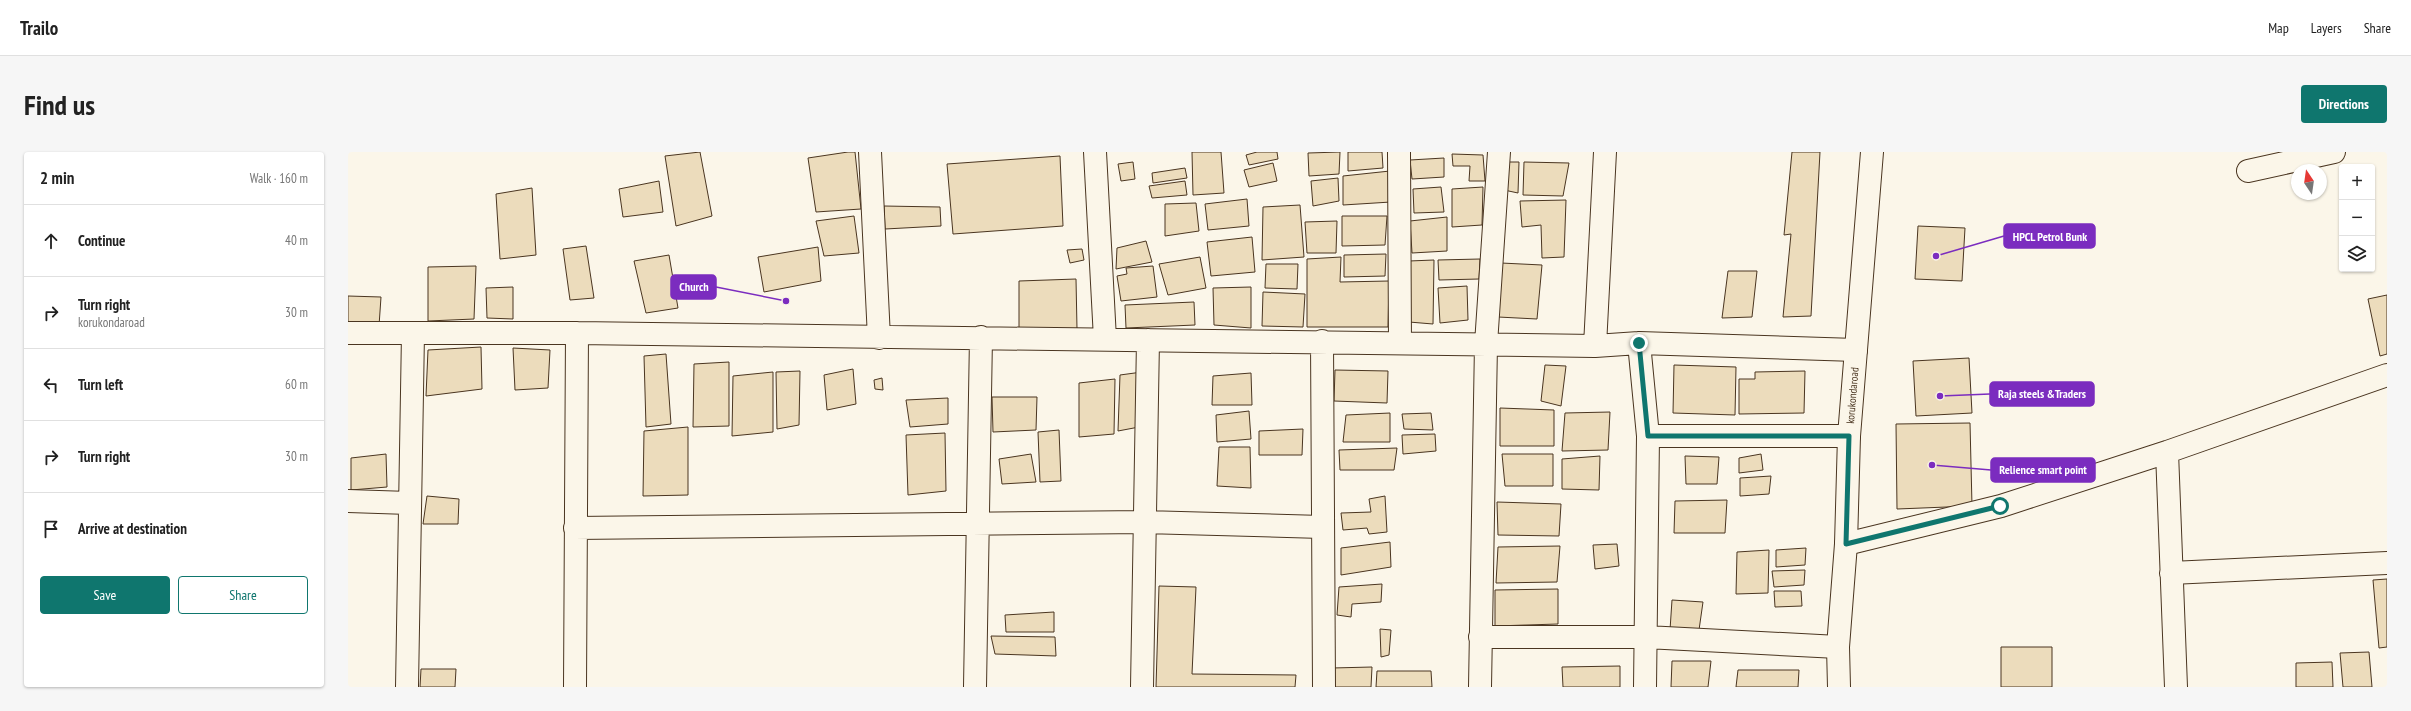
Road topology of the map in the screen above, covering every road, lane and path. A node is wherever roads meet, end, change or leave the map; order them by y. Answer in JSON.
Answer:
{"nodes":[{"id":1,"x":870,"y":152,"type":"edge"},
{"id":2,"x":1094,"y":152,"type":"edge"},
{"id":3,"x":1399,"y":152,"type":"edge"},
{"id":4,"x":1499,"y":152,"type":"edge"},
{"id":5,"x":1605,"y":152,"type":"edge"},
{"id":6,"x":1872,"y":152,"type":"edge"},
{"id":7,"x":2334,"y":152,"type":"edge"},
{"id":8,"x":2248,"y":171,"type":"dead end"},
{"id":9,"x":348,"y":333,"type":"edge"},
{"id":10,"x":414,"y":333,"type":"junction"},
{"id":11,"x":577,"y":333,"type":"junction"},
{"id":12,"x":981,"y":337,"type":"junction"},
{"id":13,"x":879,"y":338,"type":"junction"},
{"id":14,"x":1105,"y":339,"type":"junction"},
{"id":15,"x":1148,"y":340,"type":"junction"},
{"id":16,"x":1322,"y":341,"type":"junction"},
{"id":17,"x":1639,"y":343,"type":"junction"},
{"id":18,"x":1400,"y":344,"type":"junction"},
{"id":19,"x":1486,"y":344,"type":"junction"},
{"id":20,"x":1595,"y":346,"type":"junction"},
{"id":21,"x":1856,"y":350,"type":"junction"},
{"id":22,"x":2387,"y":376,"type":"edge"},
{"id":23,"x":1648,"y":436,"type":"junction"},
{"id":24,"x":1849,"y":436,"type":"junction"},
{"id":25,"x":2167,"y":452,"type":"junction"},
{"id":26,"x":348,"y":501,"type":"edge"},
{"id":27,"x":409,"y":503,"type":"junction"},
{"id":28,"x":1144,"y":522,"type":"junction"},
{"id":29,"x":979,"y":524,"type":"junction"},
{"id":30,"x":1322,"y":527,"type":"junction"},
{"id":31,"x":575,"y":528,"type":"junction"},
{"id":32,"x":1846,"y":544,"type":"junction"},
{"id":33,"x":2387,"y":563,"type":"edge"},
{"id":34,"x":2171,"y":573,"type":"junction"},
{"id":35,"x":1480,"y":637,"type":"junction"},
{"id":36,"x":1646,"y":637,"type":"junction"},
{"id":37,"x":1838,"y":647,"type":"junction"},
{"id":38,"x":407,"y":687,"type":"edge"},
{"id":39,"x":575,"y":687,"type":"edge"},
{"id":40,"x":975,"y":687,"type":"edge"},
{"id":41,"x":1142,"y":687,"type":"edge"},
{"id":42,"x":1324,"y":687,"type":"edge"},
{"id":43,"x":1480,"y":687,"type":"edge"},
{"id":44,"x":1645,"y":687,"type":"edge"},
{"id":45,"x":1839,"y":687,"type":"edge"},
{"id":46,"x":2176,"y":687,"type":"edge"}],
"edges":[{"from":1,"to":13,"type":"street"},
{"from":2,"to":14,"type":"street"},
{"from":3,"to":18,"type":"street"},
{"from":4,"to":19,"type":"street"},
{"from":5,"to":20,"type":"street"},
{"from":6,"to":21,"type":"street","name":"korukondaroad"},
{"from":7,"to":8,"type":"street"},
{"from":9,"to":10,"type":"street"},
{"from":10,"to":11,"type":"street"},
{"from":10,"to":27,"type":"street"},
{"from":11,"to":13,"type":"street"},
{"from":11,"to":31,"type":"street"},
{"from":12,"to":13,"type":"street"},
{"from":12,"to":14,"type":"street"},
{"from":12,"to":29,"type":"street"},
{"from":14,"to":15,"type":"street"},
{"from":15,"to":16,"type":"street"},
{"from":15,"to":28,"type":"street"},
{"from":16,"to":18,"type":"street"},
{"from":16,"to":30,"type":"street"},
{"from":17,"to":20,"type":"street"},
{"from":17,"to":21,"type":"street"},
{"from":17,"to":23,"type":"street"},
{"from":18,"to":19,"type":"street"},
{"from":19,"to":20,"type":"street"},
{"from":19,"to":35,"type":"street"},
{"from":21,"to":24,"type":"street","name":"korukondaroad"},
{"from":22,"to":25,"type":"street"},
{"from":23,"to":24,"type":"street"},
{"from":23,"to":36,"type":"street"},
{"from":24,"to":32,"type":"street","name":"korukondaroad"},
{"from":25,"to":32,"type":"street"},
{"from":25,"to":34,"type":"street"},
{"from":26,"to":27,"type":"street"},
{"from":27,"to":38,"type":"street"},
{"from":28,"to":29,"type":"street"},
{"from":28,"to":30,"type":"street"},
{"from":28,"to":41,"type":"street"},
{"from":29,"to":31,"type":"street"},
{"from":29,"to":40,"type":"street"},
{"from":30,"to":42,"type":"street"},
{"from":31,"to":39,"type":"street"},
{"from":32,"to":37,"type":"street","name":"korukondaroad"},
{"from":33,"to":34,"type":"street"},
{"from":34,"to":46,"type":"street"},
{"from":35,"to":36,"type":"street"},
{"from":35,"to":43,"type":"street"},
{"from":36,"to":37,"type":"street"},
{"from":36,"to":44,"type":"street"},
{"from":37,"to":45,"type":"street","name":"korukondaroad"}]}
